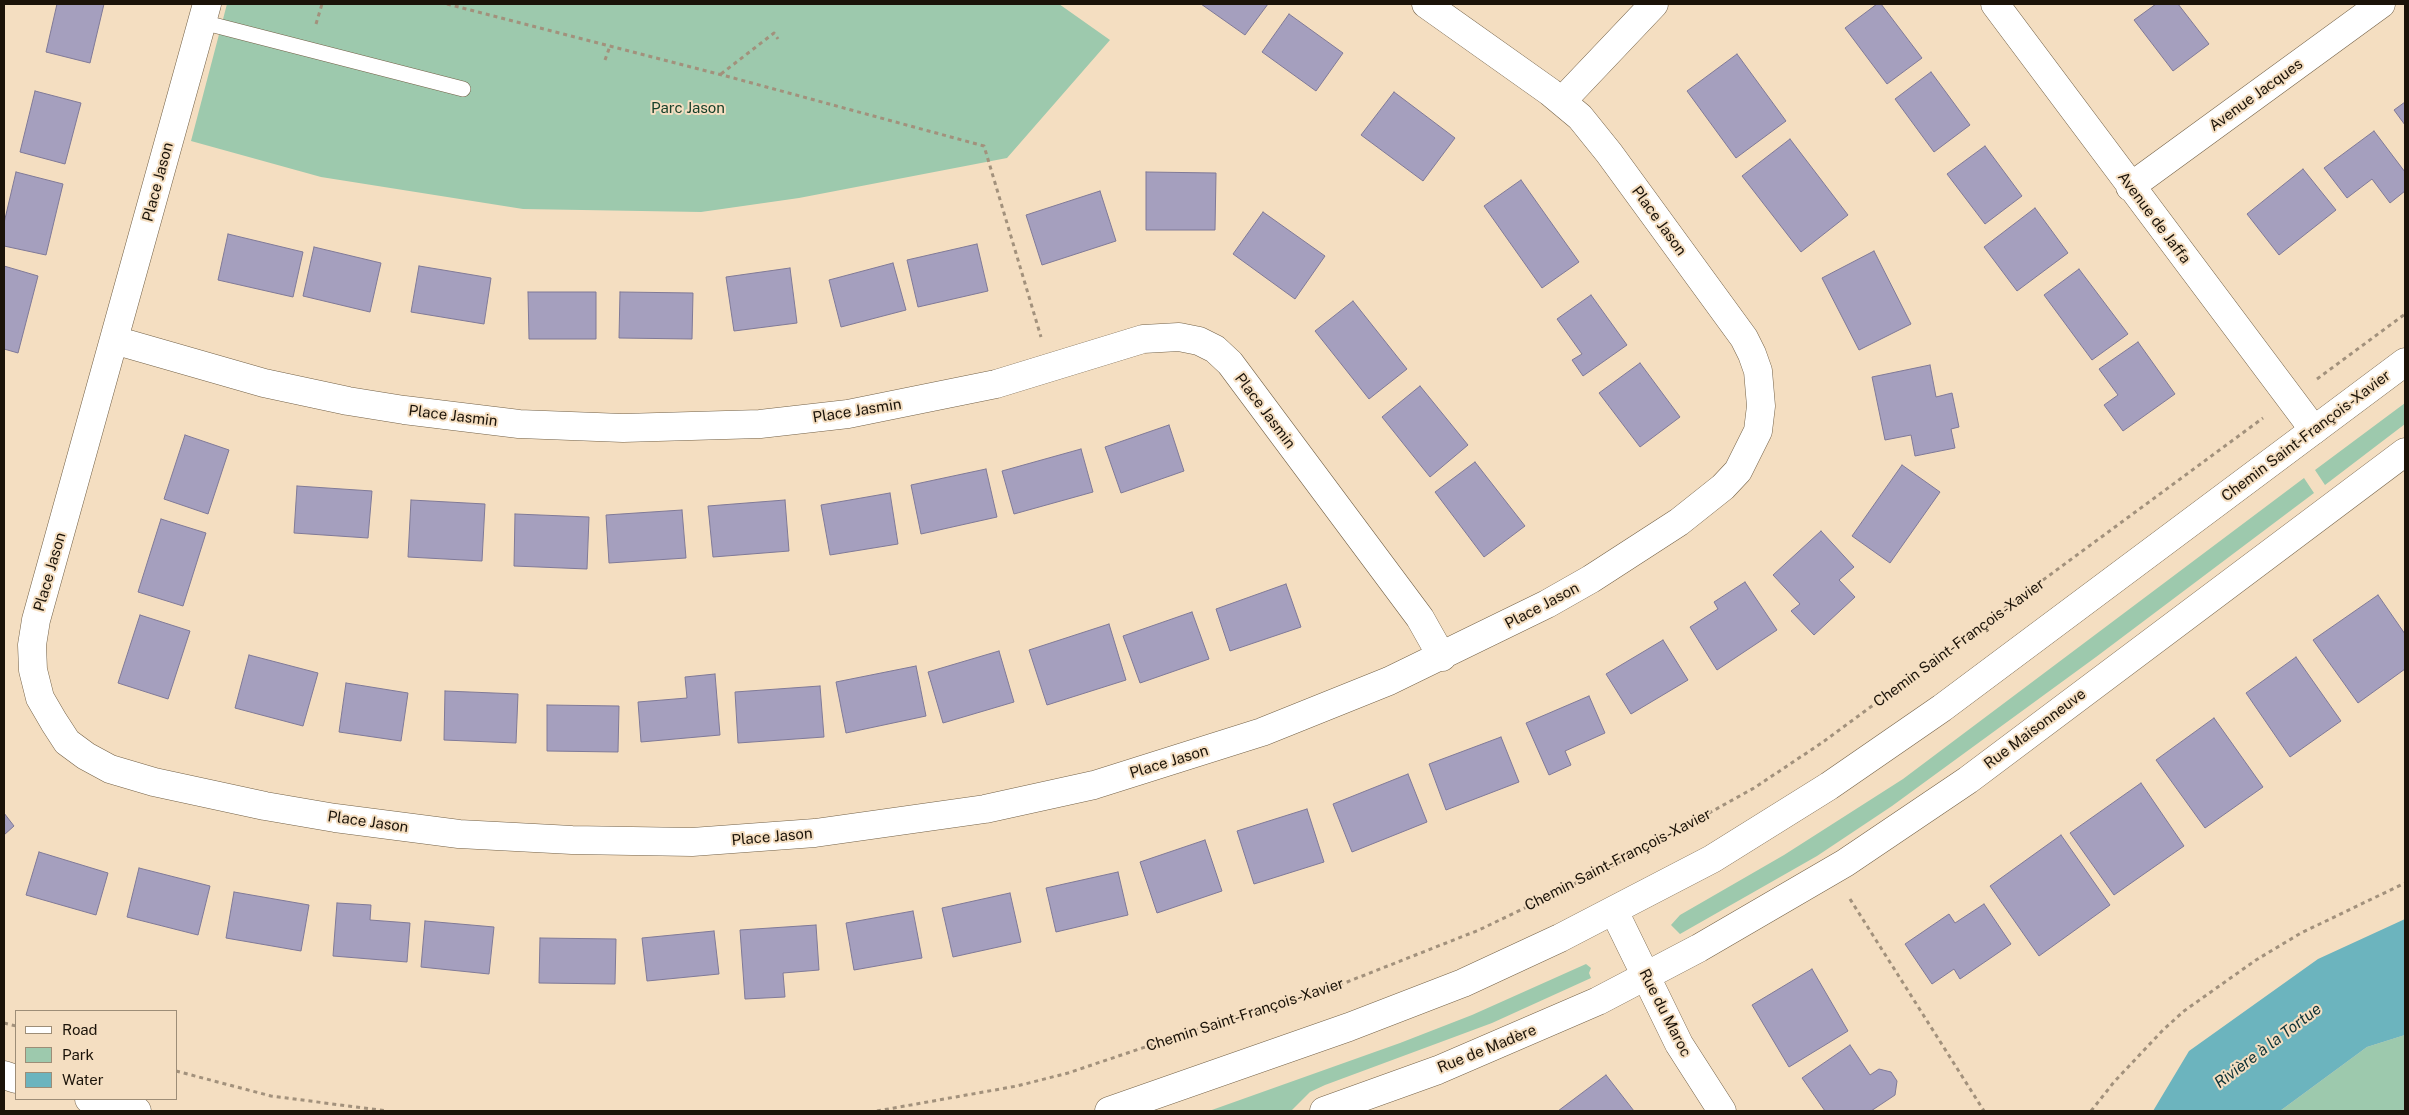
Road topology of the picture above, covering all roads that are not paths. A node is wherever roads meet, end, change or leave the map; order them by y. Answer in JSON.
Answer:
{"nodes":[{"id":1,"x":1426,"y":4,"type":"edge"},
{"id":2,"x":1654,"y":4,"type":"edge"},
{"id":3,"x":1996,"y":4,"type":"edge"},
{"id":4,"x":2382,"y":4,"type":"edge"},
{"id":5,"x":205,"y":13,"type":"edge"},
{"id":6,"x":463,"y":89,"type":"dead end"},
{"id":7,"x":1562,"y":101,"type":"junction"},
{"id":8,"x":2130,"y":187,"type":"junction"},
{"id":9,"x":114,"y":340,"type":"junction"},
{"id":10,"x":2405,"y":362,"type":"edge"},
{"id":11,"x":2314,"y":430,"type":"junction"},
{"id":12,"x":2405,"y":452,"type":"edge"},
{"id":13,"x":1442,"y":657,"type":"junction"},
{"id":14,"x":1614,"y":911,"type":"junction"},
{"id":15,"x":1645,"y":977,"type":"junction"},
{"id":16,"x":93,"y":1100,"type":"edge"},
{"id":17,"x":137,"y":1111,"type":"edge"},
{"id":18,"x":1109,"y":1111,"type":"edge"},
{"id":19,"x":1324,"y":1111,"type":"edge"},
{"id":20,"x":1722,"y":1111,"type":"edge"}],
"edges":[{"from":1,"to":7,"type":"street","name":"Place Jason"},
{"from":2,"to":7,"type":"street"},
{"from":3,"to":8,"type":"street","name":"Avenue de Jaffa"},
{"from":4,"to":8,"type":"street","name":"Avenue Jacques"},
{"from":5,"to":6,"type":"lane"},
{"from":5,"to":9,"type":"street","name":"Place Jason"},
{"from":7,"to":13,"type":"street","name":"Place Jason"},
{"from":8,"to":11,"type":"street","name":"Avenue de Jaffa"},
{"from":9,"to":13,"type":"street","name":"Place Jasmin"},
{"from":9,"to":13,"type":"street","name":"Place Jason"},
{"from":10,"to":11,"type":"street","name":"Chemin Saint-François-Xavier"},
{"from":11,"to":14,"type":"street","name":"Chemin Saint-François-Xavier"},
{"from":12,"to":15,"type":"street","name":"Rue Maisonneuve"},
{"from":14,"to":15,"type":"street","name":"Rue du Maroc"},
{"from":14,"to":18,"type":"street","name":"Chemin Saint-François-Xavier"},
{"from":15,"to":19,"type":"street","name":"Rue de Madère"},
{"from":15,"to":20,"type":"street","name":"Rue du Maroc"},
{"from":16,"to":17,"type":"street"}]}
